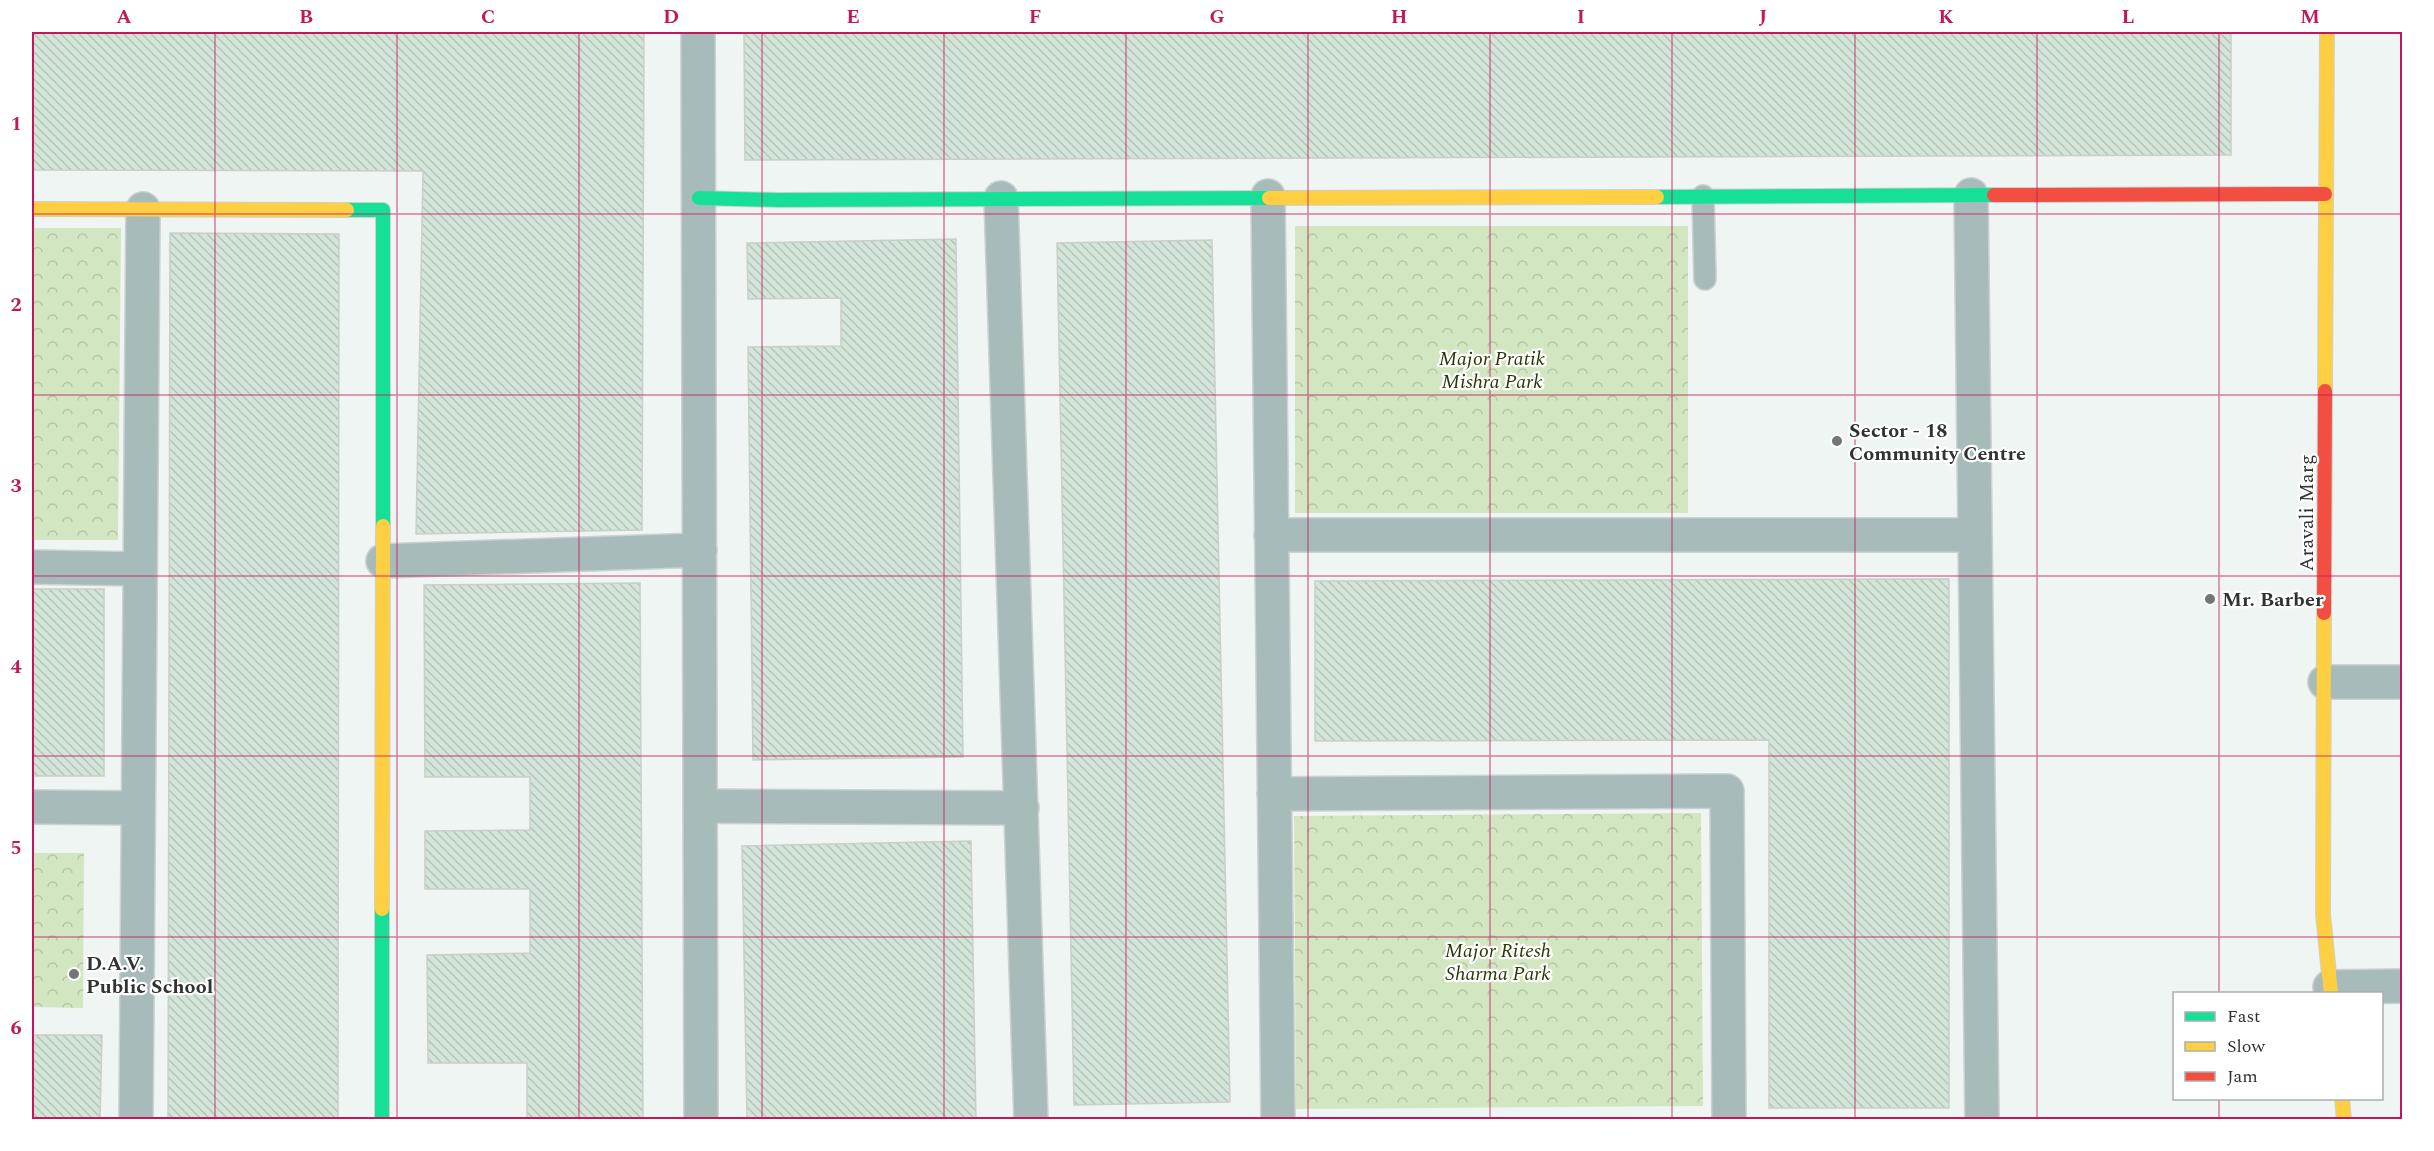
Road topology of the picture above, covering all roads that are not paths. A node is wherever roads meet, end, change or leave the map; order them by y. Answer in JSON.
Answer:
{"nodes":[{"id":1,"x":699,"y":32,"type":"edge"},
{"id":2,"x":2327,"y":32,"type":"edge"},
{"id":3,"x":2325,"y":194,"type":"junction"},
{"id":4,"x":1971,"y":195,"type":"junction"},
{"id":5,"x":1268,"y":196,"type":"junction"},
{"id":6,"x":1703,"y":196,"type":"junction"},
{"id":7,"x":699,"y":198,"type":"junction"},
{"id":8,"x":1001,"y":198,"type":"junction"},
{"id":9,"x":32,"y":209,"type":"edge"},
{"id":10,"x":143,"y":209,"type":"junction"},
{"id":11,"x":1705,"y":279,"type":"dead end"},
{"id":12,"x":1271,"y":535,"type":"junction"},
{"id":13,"x":1975,"y":535,"type":"junction"},
{"id":14,"x":700,"y":550,"type":"junction"},
{"id":15,"x":382,"y":561,"type":"junction"},
{"id":16,"x":32,"y":567,"type":"edge"},
{"id":17,"x":140,"y":569,"type":"junction"},
{"id":18,"x":2325,"y":682,"type":"junction"},
{"id":19,"x":2403,"y":682,"type":"edge"},
{"id":20,"x":1274,"y":794,"type":"junction"},
{"id":21,"x":700,"y":806,"type":"junction"},
{"id":22,"x":32,"y":807,"type":"edge"},
{"id":23,"x":138,"y":808,"type":"junction"},
{"id":24,"x":1022,"y":808,"type":"junction"},
{"id":25,"x":2403,"y":986,"type":"edge"},
{"id":26,"x":2331,"y":990,"type":"edge"},
{"id":27,"x":2342,"y":1100,"type":"edge"},
{"id":28,"x":136,"y":1119,"type":"edge"},
{"id":29,"x":382,"y":1119,"type":"edge"},
{"id":30,"x":701,"y":1119,"type":"edge"},
{"id":31,"x":1031,"y":1119,"type":"edge"},
{"id":32,"x":1278,"y":1119,"type":"edge"},
{"id":33,"x":1729,"y":1119,"type":"edge"},
{"id":34,"x":1982,"y":1119,"type":"edge"},
{"id":35,"x":2344,"y":1119,"type":"edge"}],
"edges":[{"from":1,"to":7,"type":"street"},
{"from":2,"to":3,"type":"street","name":"Aravali Marg"},
{"from":3,"to":4,"type":"street"},
{"from":3,"to":18,"type":"street","name":"Aravali Marg"},
{"from":4,"to":6,"type":"street"},
{"from":4,"to":13,"type":"street"},
{"from":5,"to":6,"type":"street"},
{"from":5,"to":8,"type":"street"},
{"from":5,"to":12,"type":"street"},
{"from":6,"to":11,"type":"lane"},
{"from":7,"to":8,"type":"street"},
{"from":7,"to":14,"type":"street"},
{"from":8,"to":24,"type":"street"},
{"from":9,"to":10,"type":"street"},
{"from":10,"to":15,"type":"street"},
{"from":10,"to":17,"type":"street"},
{"from":12,"to":13,"type":"street"},
{"from":12,"to":20,"type":"street"},
{"from":13,"to":34,"type":"street"},
{"from":14,"to":15,"type":"street"},
{"from":14,"to":21,"type":"street"},
{"from":15,"to":29,"type":"street"},
{"from":16,"to":17,"type":"street"},
{"from":17,"to":23,"type":"street"},
{"from":18,"to":19,"type":"street"},
{"from":18,"to":26,"type":"street","name":"Aravali Marg"},
{"from":20,"to":32,"type":"street"},
{"from":20,"to":33,"type":"street"},
{"from":21,"to":24,"type":"street"},
{"from":21,"to":30,"type":"street"},
{"from":22,"to":23,"type":"street"},
{"from":23,"to":28,"type":"street"},
{"from":24,"to":31,"type":"street"},
{"from":25,"to":26,"type":"street"},
{"from":27,"to":35,"type":"street"}]}
